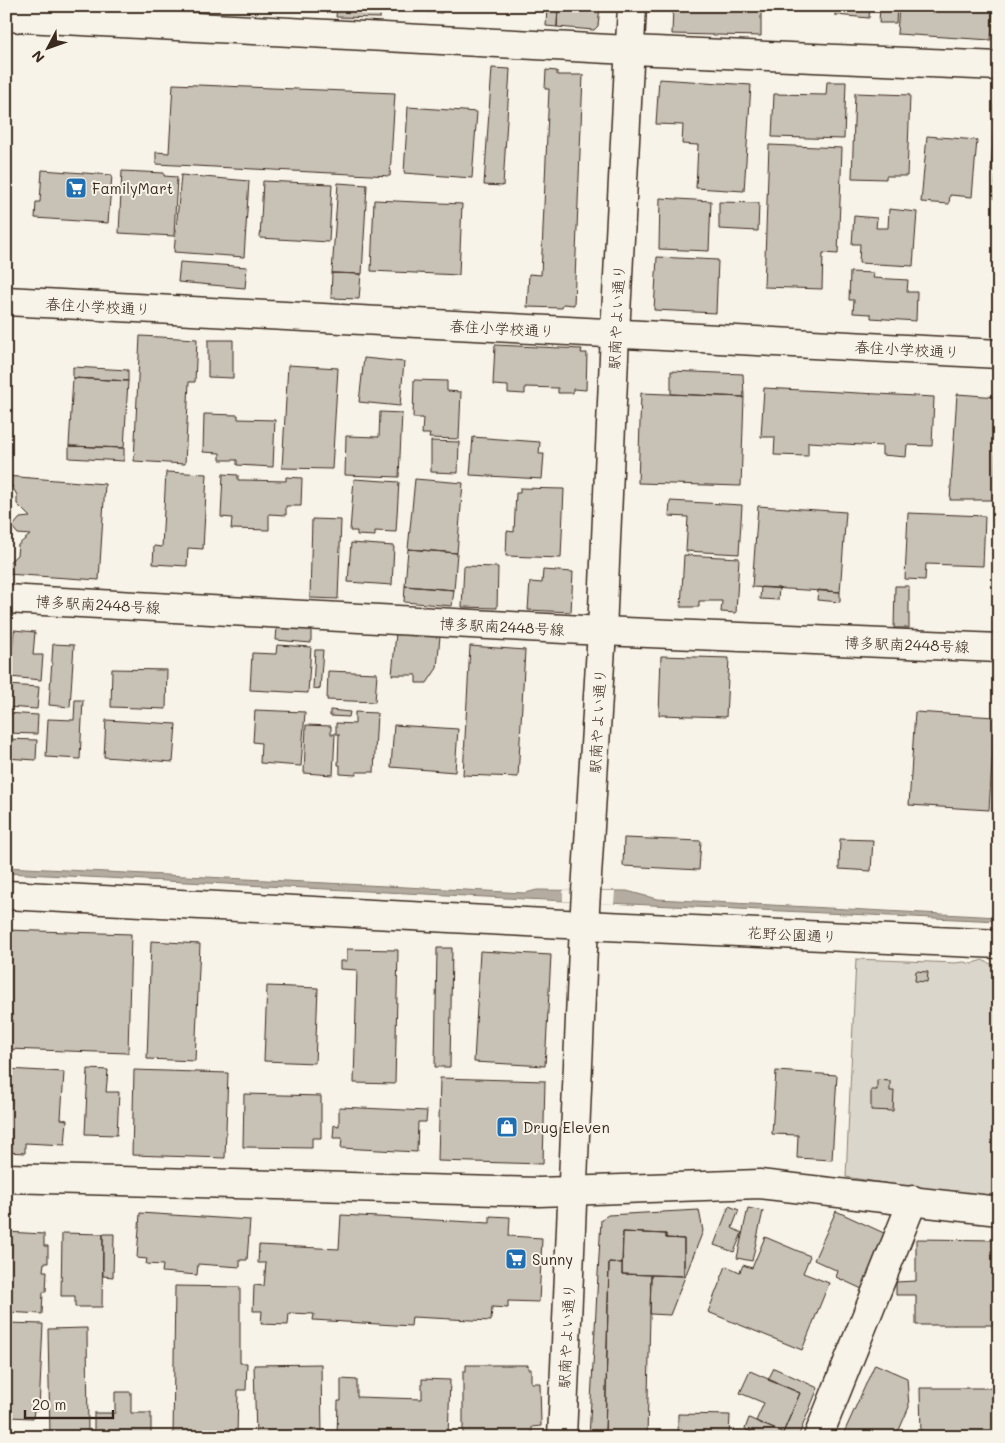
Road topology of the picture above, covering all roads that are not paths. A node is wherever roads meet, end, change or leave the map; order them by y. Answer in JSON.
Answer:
{"nodes":[{"id":1,"x":632,"y":6,"type":"edge"},
{"id":2,"x":6,"y":17,"type":"edge"},
{"id":3,"x":630,"y":50,"type":"junction"},
{"id":4,"x":999,"y":66,"type":"edge"},
{"id":5,"x":6,"y":301,"type":"edge"},
{"id":6,"x":615,"y":334,"type":"junction"},
{"id":7,"x":999,"y":354,"type":"edge"},
{"id":8,"x":6,"y":600,"type":"edge"},
{"id":9,"x":602,"y":631,"type":"junction"},
{"id":10,"x":999,"y":648,"type":"edge"},
{"id":11,"x":6,"y":895,"type":"edge"},
{"id":12,"x":584,"y":925,"type":"junction"},
{"id":13,"x":999,"y":944,"type":"edge"},
{"id":14,"x":6,"y":1178,"type":"edge"},
{"id":15,"x":573,"y":1192,"type":"junction"},
{"id":16,"x":912,"y":1200,"type":"junction"},
{"id":17,"x":999,"y":1211,"type":"edge"},
{"id":18,"x":562,"y":1437,"type":"edge"},
{"id":19,"x":818,"y":1437,"type":"edge"}],
"edges":[{"from":1,"to":3,"type":"street","name":"駅南やよい通り"},
{"from":2,"to":3,"type":"street"},
{"from":3,"to":4,"type":"street"},
{"from":3,"to":6,"type":"street","name":"駅南やよい通り"},
{"from":5,"to":6,"type":"street","name":"春住小学校通り"},
{"from":6,"to":7,"type":"street","name":"春住小学校通り"},
{"from":6,"to":9,"type":"street","name":"駅南やよい通り"},
{"from":8,"to":9,"type":"street","name":"博多駅南2448号線"},
{"from":9,"to":10,"type":"street","name":"博多駅南2448号線"},
{"from":9,"to":12,"type":"street","name":"駅南やよい通り"},
{"from":11,"to":12,"type":"street","name":"花野公園通り"},
{"from":12,"to":13,"type":"street","name":"花野公園通り"},
{"from":12,"to":15,"type":"street","name":"駅南やよい通り"},
{"from":14,"to":15,"type":"street"},
{"from":15,"to":16,"type":"street"},
{"from":15,"to":18,"type":"street","name":"駅南やよい通り"},
{"from":16,"to":17,"type":"street"},
{"from":16,"to":19,"type":"street"}]}
